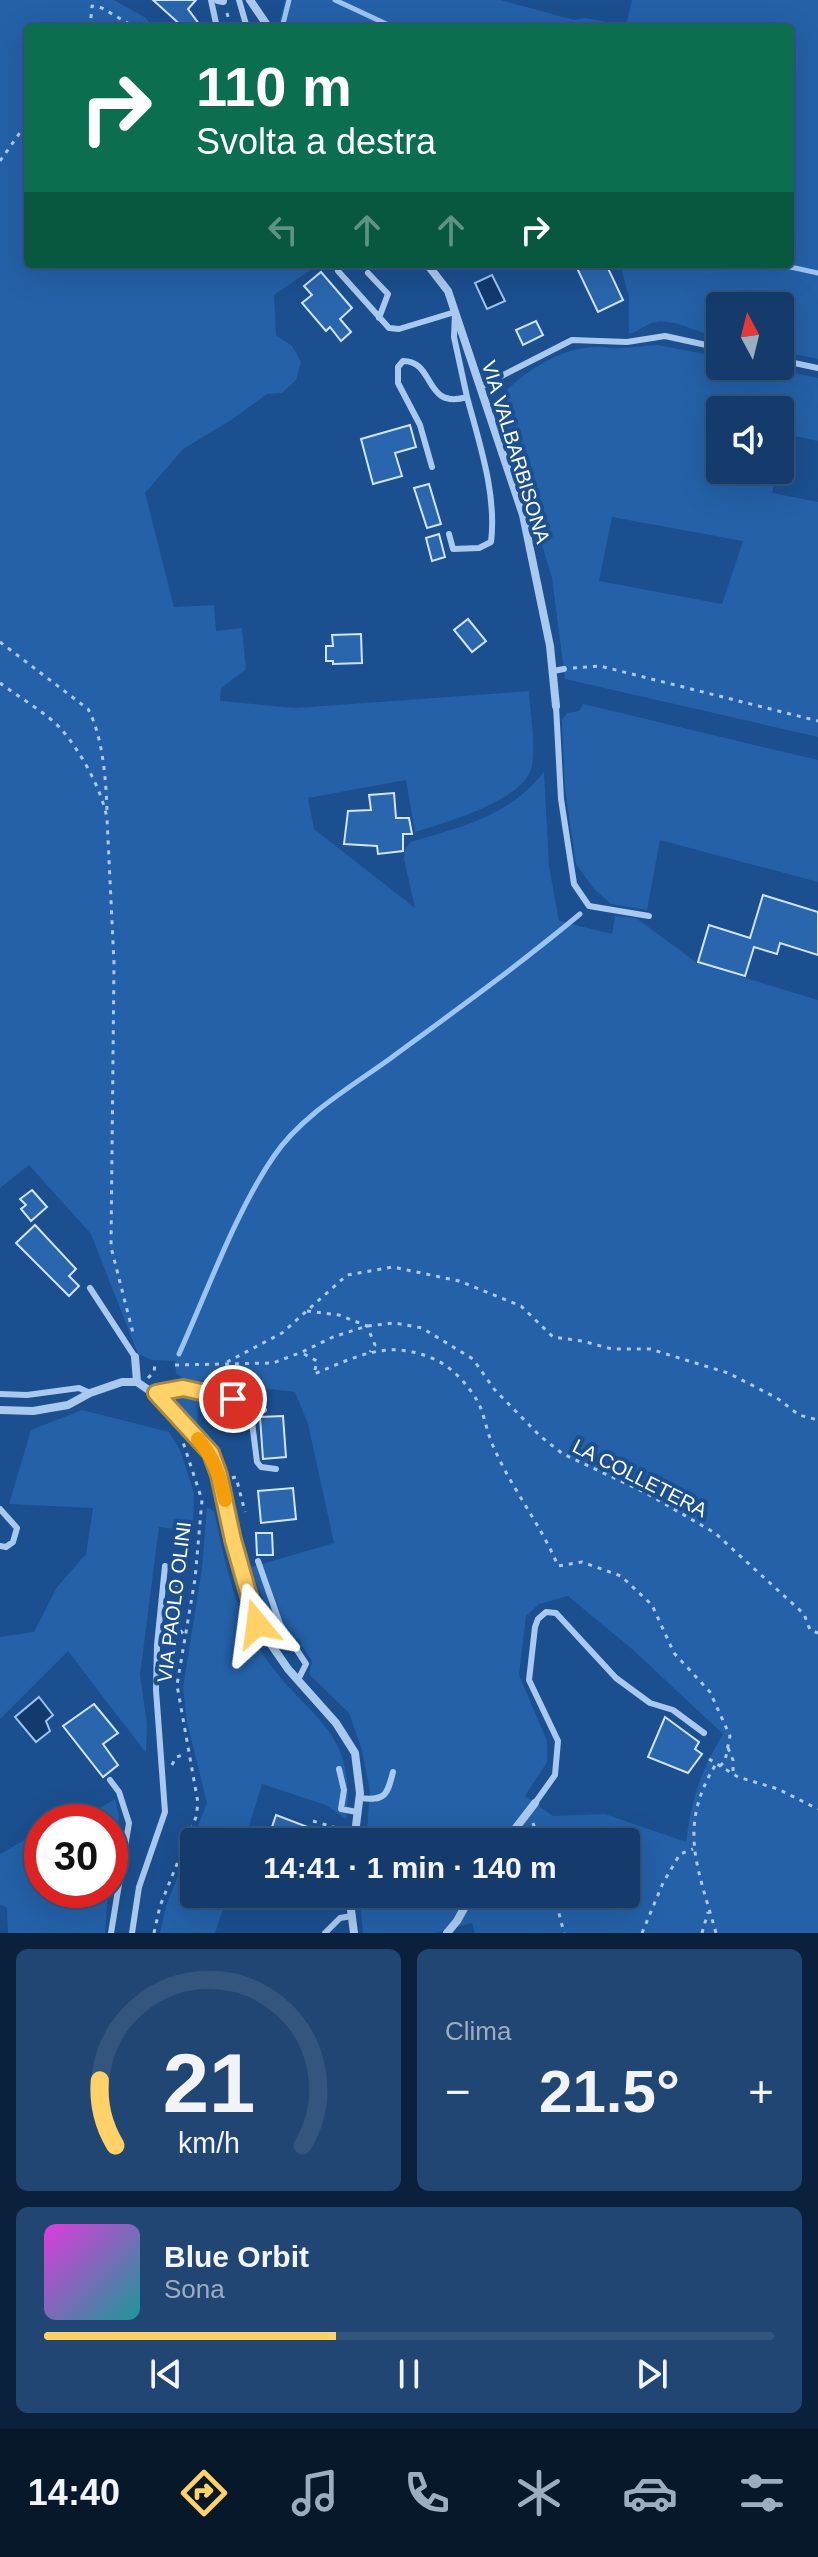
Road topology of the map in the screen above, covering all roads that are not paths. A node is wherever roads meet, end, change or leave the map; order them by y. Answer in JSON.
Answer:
{"nodes":[{"id":1,"x":211,"y":0,"type":"edge"},
{"id":2,"x":239,"y":0,"type":"edge"},
{"id":3,"x":250,"y":0,"type":"edge"},
{"id":4,"x":216,"y":24,"type":"edge"},
{"id":5,"x":246,"y":24,"type":"edge"},
{"id":6,"x":266,"y":24,"type":"edge"},
{"id":7,"x":430,"y":268,"type":"edge"},
{"id":8,"x":338,"y":271,"type":"dead end"},
{"id":9,"x":368,"y":273,"type":"dead end"},
{"id":10,"x":455,"y":312,"type":"junction"},
{"id":11,"x":379,"y":318,"type":"junction"},
{"id":12,"x":706,"y":345,"type":"edge"},
{"id":13,"x":794,"y":363,"type":"edge"},
{"id":14,"x":818,"y":368,"type":"edge"},
{"id":15,"x":480,"y":387,"type":"junction"},
{"id":16,"x":467,"y":397,"type":"junction"},
{"id":17,"x":432,"y":467,"type":"dead end"},
{"id":18,"x":449,"y":534,"type":"dead end"},
{"id":19,"x":564,"y":669,"type":"road end"},
{"id":20,"x":553,"y":671,"type":"junction"},
{"id":21,"x":556,"y":706,"type":"joint"},
{"id":22,"x":649,"y":916,"type":"dead end"},
{"id":23,"x":90,"y":1288,"type":"dead end"},
{"id":24,"x":135,"y":1357,"type":"joint"},
{"id":25,"x":137,"y":1382,"type":"junction"},
{"id":26,"x":183,"y":1388,"type":"joint"},
{"id":27,"x":90,"y":1393,"type":"junction"},
{"id":28,"x":156,"y":1393,"type":"junction"},
{"id":29,"x":0,"y":1394,"type":"edge"},
{"id":30,"x":242,"y":1402,"type":"junction"},
{"id":31,"x":0,"y":1410,"type":"edge"},
{"id":32,"x":264,"y":1410,"type":"dead end"},
{"id":33,"x":276,"y":1469,"type":"dead end"},
{"id":34,"x":0,"y":1509,"type":"edge"},
{"id":35,"x":0,"y":1546,"type":"edge"},
{"id":36,"x":258,"y":1561,"type":"dead end"},
{"id":37,"x":165,"y":1566,"type":"dead end"},
{"id":38,"x":298,"y":1680,"type":"junction"},
{"id":39,"x":704,"y":1733,"type":"dead end"},
{"id":40,"x":339,"y":1769,"type":"dead end"},
{"id":41,"x":393,"y":1772,"type":"dead end"},
{"id":42,"x":110,"y":1780,"type":"dead end"},
{"id":43,"x":359,"y":1798,"type":"junction"},
{"id":44,"x":535,"y":1803,"type":"joint"},
{"id":45,"x":357,"y":1812,"type":"junction"},
{"id":46,"x":355,"y":1828,"type":"edge"},
{"id":47,"x":516,"y":1828,"type":"edge"},
{"id":48,"x":351,"y":1908,"type":"edge"},
{"id":49,"x":464,"y":1908,"type":"edge"},
{"id":50,"x":352,"y":1916,"type":"junction"},
{"id":51,"x":111,"y":1933,"type":"edge"},
{"id":52,"x":132,"y":1933,"type":"edge"},
{"id":53,"x":325,"y":1933,"type":"edge"},
{"id":54,"x":354,"y":1933,"type":"edge"},
{"id":55,"x":447,"y":1933,"type":"edge"}],
"edges":[{"from":1,"to":4,"type":"lane"},
{"from":2,"to":5,"type":"lane"},
{"from":3,"to":6,"type":"street"},
{"from":7,"to":10,"type":"street","name":"VIA VALBARBISONA"},
{"from":8,"to":11,"type":"lane"},
{"from":9,"to":11,"type":"lane"},
{"from":10,"to":11,"type":"lane"},
{"from":10,"to":15,"type":"street","name":"VIA VALBARBISONA"},
{"from":10,"to":16,"type":"lane"},
{"from":12,"to":15,"type":"lane"},
{"from":13,"to":14,"type":"lane"},
{"from":15,"to":20,"type":"street","name":"VIA VALBARBISONA"},
{"from":16,"to":17,"type":"lane"},
{"from":16,"to":18,"type":"lane"},
{"from":19,"to":20,"type":"lane"},
{"from":20,"to":21,"type":"street","name":"VIA VALBARBISONA"},
{"from":21,"to":22,"type":"lane"},
{"from":23,"to":24,"type":"lane"},
{"from":24,"to":25,"type":"street"},
{"from":25,"to":27,"type":"street"},
{"from":25,"to":28,"type":"street"},
{"from":26,"to":28,"type":"street"},
{"from":26,"to":30,"type":"lane"},
{"from":27,"to":29,"type":"lane"},
{"from":27,"to":31,"type":"street"},
{"from":28,"to":38,"type":"street"},
{"from":30,"to":32,"type":"lane"},
{"from":30,"to":33,"type":"lane"},
{"from":34,"to":35,"type":"lane"},
{"from":36,"to":38,"type":"lane"},
{"from":37,"to":52,"type":"lane"},
{"from":38,"to":43,"type":"street"},
{"from":39,"to":44,"type":"lane"},
{"from":40,"to":45,"type":"lane"},
{"from":41,"to":43,"type":"lane"},
{"from":42,"to":51,"type":"lane"},
{"from":43,"to":45,"type":"street"},
{"from":44,"to":47,"type":"street"},
{"from":45,"to":46,"type":"street"},
{"from":48,"to":50,"type":"street"},
{"from":49,"to":55,"type":"street"},
{"from":50,"to":53,"type":"lane"},
{"from":50,"to":54,"type":"street"}]}
